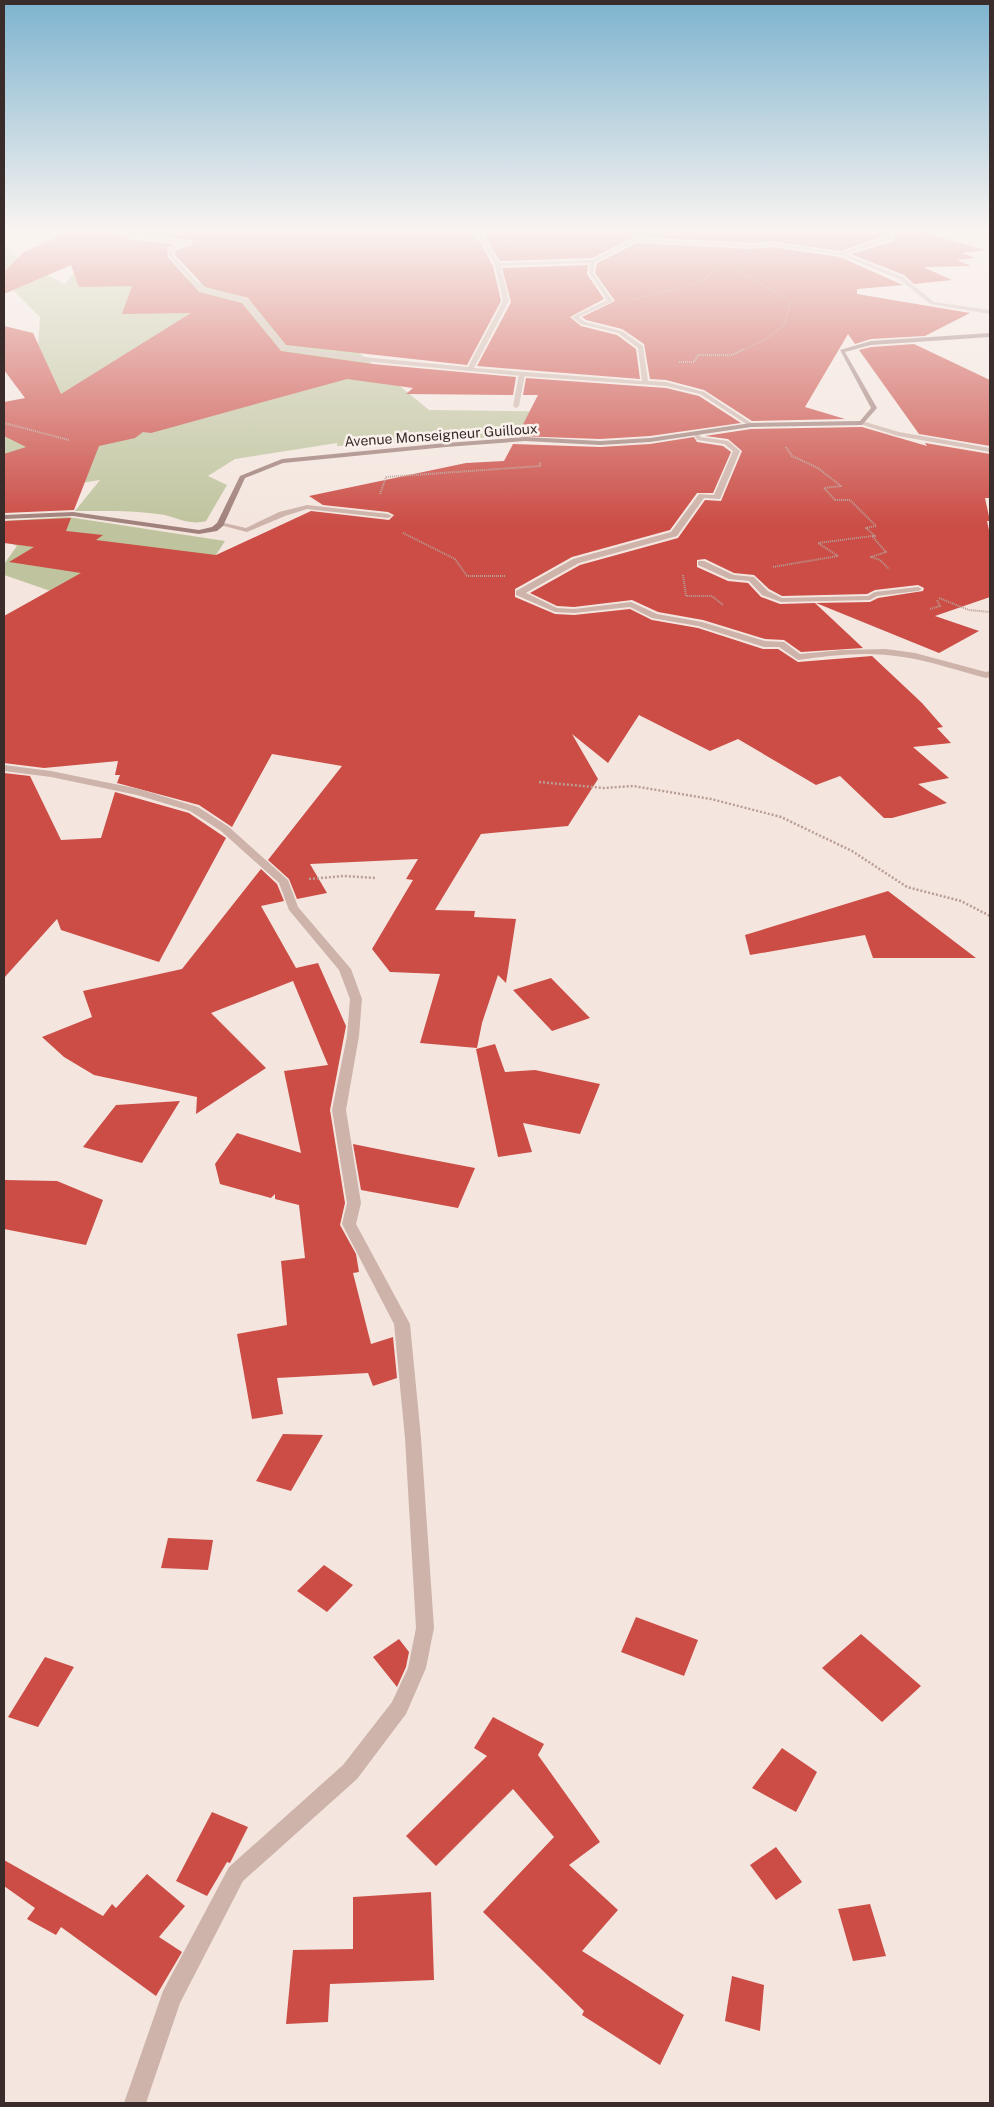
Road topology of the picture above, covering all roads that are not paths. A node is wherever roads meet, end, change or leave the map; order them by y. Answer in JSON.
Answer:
{"nodes":[{"id":1,"x":267,"y":328,"type":"edge"},
{"id":2,"x":492,"y":328,"type":"edge"},
{"id":3,"x":605,"y":328,"type":"edge"},
{"id":4,"x":990,"y":335,"type":"edge"},
{"id":5,"x":471,"y":368,"type":"junction"},
{"id":6,"x":522,"y":374,"type":"junction"},
{"id":7,"x":645,"y":382,"type":"junction"},
{"id":8,"x":516,"y":406,"type":"dead end"},
{"id":9,"x":862,"y":423,"type":"junction"},
{"id":10,"x":751,"y":425,"type":"junction"},
{"id":11,"x":695,"y":433,"type":"junction"},
{"id":12,"x":990,"y":450,"type":"edge"},
{"id":13,"x":388,"y":516,"type":"road end"},
{"id":14,"x":4,"y":517,"type":"edge"},
{"id":15,"x":220,"y":524,"type":"junction"},
{"id":16,"x":701,"y":563,"type":"dead end"},
{"id":17,"x":918,"y":589,"type":"road end"},
{"id":18,"x":990,"y":674,"type":"edge"},
{"id":19,"x":4,"y":768,"type":"edge"},
{"id":20,"x":135,"y":2103,"type":"edge"}],
"edges":[{"from":1,"to":5,"type":"street"},
{"from":2,"to":5,"type":"street"},
{"from":3,"to":7,"type":"street"},
{"from":4,"to":9,"type":"street"},
{"from":5,"to":6,"type":"street"},
{"from":6,"to":7,"type":"street"},
{"from":6,"to":8,"type":"street"},
{"from":7,"to":10,"type":"street"},
{"from":9,"to":10,"type":"street","name":"Avenue Monseigneur Guilloux"},
{"from":9,"to":12,"type":"street"},
{"from":10,"to":11,"type":"street","name":"Avenue Monseigneur Guilloux"},
{"from":11,"to":15,"type":"street","name":"Avenue Monseigneur Guilloux"},
{"from":11,"to":18,"type":"street"},
{"from":13,"to":15,"type":"street"},
{"from":14,"to":15,"type":"street"},
{"from":16,"to":17,"type":"street"},
{"from":19,"to":20,"type":"street"}]}
